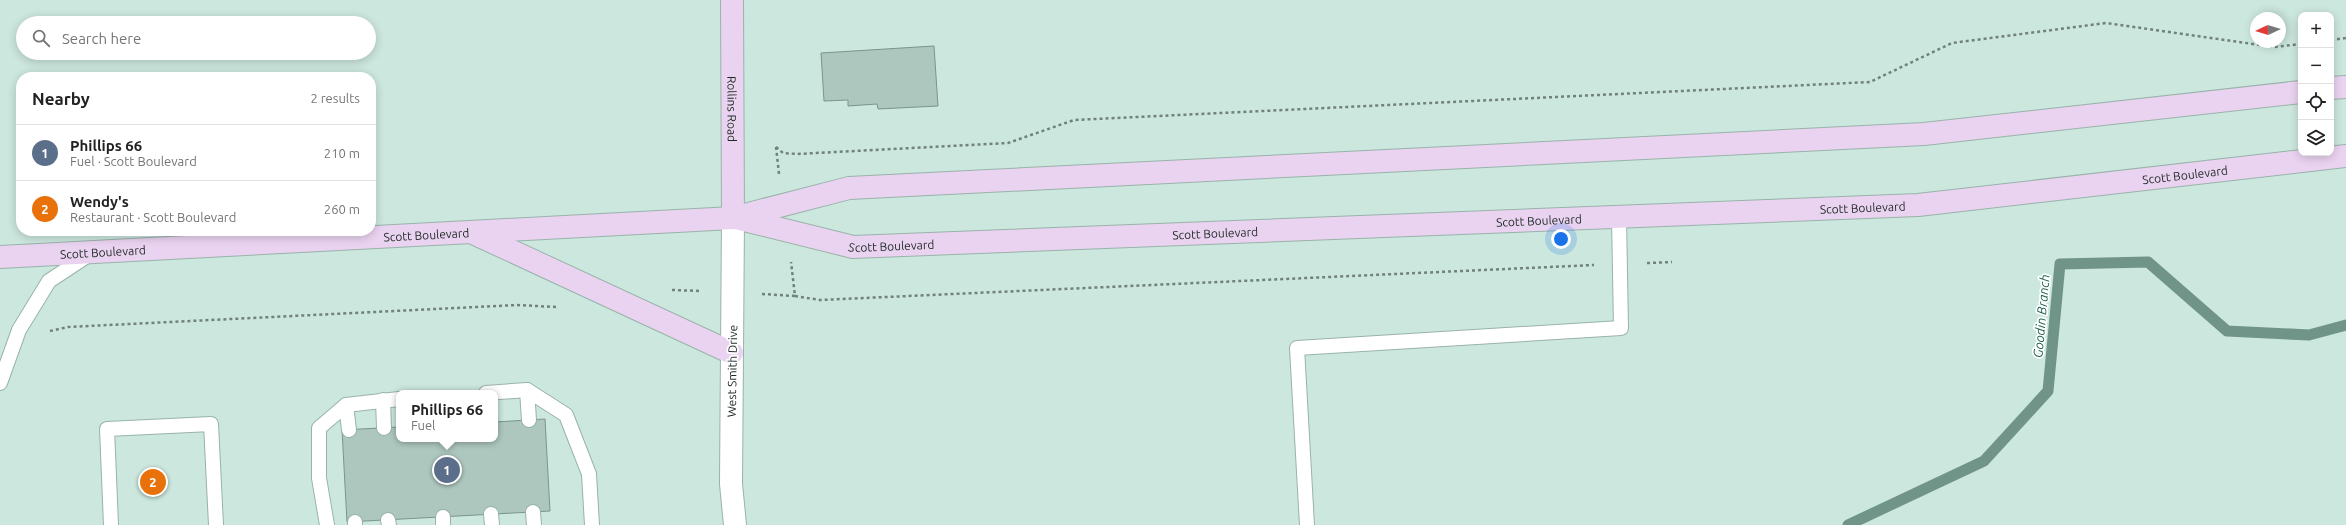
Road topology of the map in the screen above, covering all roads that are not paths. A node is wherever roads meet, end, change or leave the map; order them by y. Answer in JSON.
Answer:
{"nodes":[{"id":1,"x":732,"y":0,"type":"edge"},
{"id":2,"x":2346,"y":86,"type":"edge"},
{"id":3,"x":2334,"y":88,"type":"edge"},
{"id":4,"x":2298,"y":92,"type":"edge"},
{"id":5,"x":2346,"y":156,"type":"edge"},
{"id":6,"x":1619,"y":217,"type":"junction"},
{"id":7,"x":733,"y":218,"type":"junction"},
{"id":8,"x":470,"y":232,"type":"junction"},
{"id":9,"x":92,"y":252,"type":"junction"},
{"id":10,"x":0,"y":257,"type":"edge"},
{"id":11,"x":732,"y":353,"type":"junction"},
{"id":12,"x":0,"y":383,"type":"edge"},
{"id":13,"x":527,"y":390,"type":"junction"},
{"id":14,"x":498,"y":392,"type":"edge"},
{"id":15,"x":396,"y":399,"type":"edge"},
{"id":16,"x":383,"y":400,"type":"junction"},
{"id":17,"x":346,"y":405,"type":"junction"},
{"id":18,"x":529,"y":420,"type":"dead end"},
{"id":19,"x":384,"y":428,"type":"dead end"},
{"id":20,"x":349,"y":430,"type":"dead end"},
{"id":21,"x":111,"y":525,"type":"edge"},
{"id":22,"x":216,"y":525,"type":"edge"},
{"id":23,"x":327,"y":525,"type":"edge"},
{"id":24,"x":592,"y":525,"type":"edge"},
{"id":25,"x":735,"y":525,"type":"edge"},
{"id":26,"x":1307,"y":525,"type":"edge"}],
"edges":[{"from":1,"to":7,"type":"main road","name":"Rollins Road"},
{"from":2,"to":3,"type":"main road"},
{"from":4,"to":7,"type":"main road","name":"Scott Boulevard"},
{"from":5,"to":6,"type":"main road","name":"Scott Boulevard"},
{"from":6,"to":7,"type":"main road","name":"Scott Boulevard"},
{"from":6,"to":26,"type":"lane"},
{"from":7,"to":8,"type":"main road","name":"Scott Boulevard"},
{"from":7,"to":11,"type":"street","name":"West Smith Drive"},
{"from":8,"to":9,"type":"main road","name":"Scott Boulevard"},
{"from":8,"to":11,"type":"main road"},
{"from":9,"to":10,"type":"main road","name":"Scott Boulevard"},
{"from":9,"to":12,"type":"lane"},
{"from":11,"to":25,"type":"street","name":"West Smith Drive"},
{"from":13,"to":14,"type":"lane"},
{"from":13,"to":18,"type":"lane"},
{"from":13,"to":24,"type":"lane"},
{"from":15,"to":16,"type":"lane"},
{"from":16,"to":17,"type":"lane"},
{"from":16,"to":19,"type":"lane"},
{"from":17,"to":20,"type":"lane"},
{"from":17,"to":23,"type":"lane"},
{"from":21,"to":22,"type":"lane"}]}
